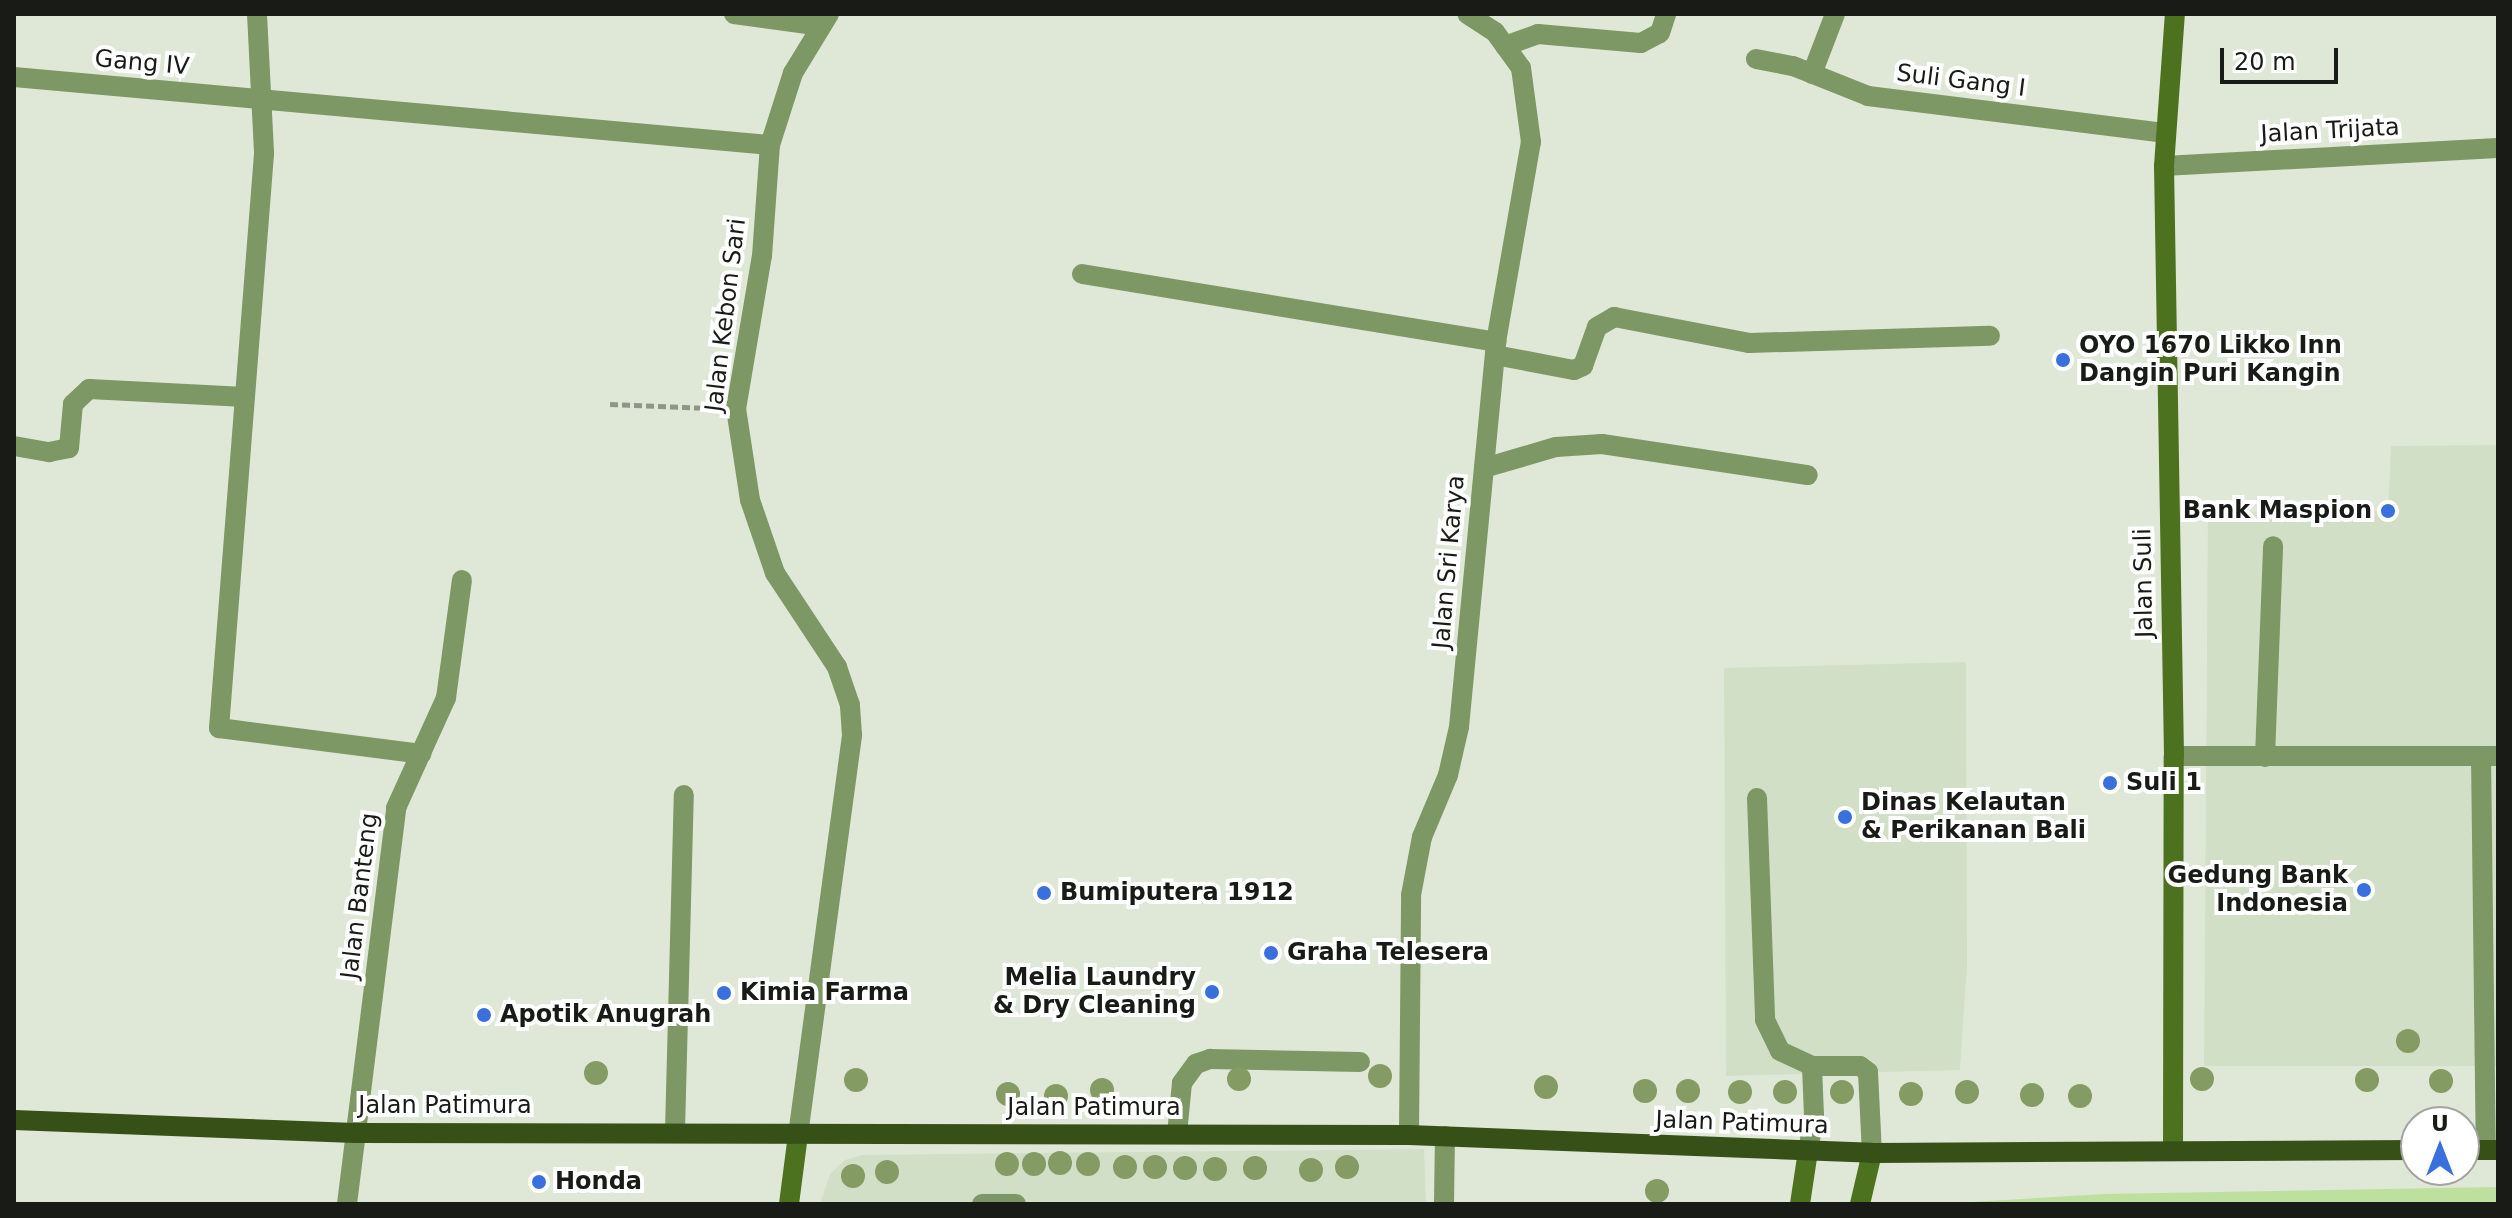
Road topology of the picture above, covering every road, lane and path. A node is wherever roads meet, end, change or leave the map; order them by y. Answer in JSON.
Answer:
{"nodes":[{"id":1,"x":257,"y":14,"type":"edge"},
{"id":2,"x":734,"y":14,"type":"edge"},
{"id":3,"x":1467,"y":14,"type":"edge"},
{"id":4,"x":1666,"y":14,"type":"edge"},
{"id":5,"x":1835,"y":14,"type":"edge"},
{"id":6,"x":2175,"y":14,"type":"edge"},
{"id":7,"x":824,"y":20,"type":"edge"},
{"id":8,"x":1505,"y":46,"type":"junction"},
{"id":9,"x":1756,"y":59,"type":"dead end"},
{"id":10,"x":1812,"y":74,"type":"junction"},
{"id":11,"x":14,"y":77,"type":"edge"},
{"id":12,"x":264,"y":100,"type":"junction"},
{"id":13,"x":2164,"y":133,"type":"junction"},
{"id":14,"x":770,"y":145,"type":"junction"},
{"id":15,"x":2498,"y":148,"type":"edge"},
{"id":16,"x":2164,"y":166,"type":"junction"},
{"id":17,"x":1082,"y":274,"type":"dead end"},
{"id":18,"x":1990,"y":336,"type":"dead end"},
{"id":19,"x":1495,"y":349,"type":"junction"},
{"id":20,"x":245,"y":397,"type":"junction"},
{"id":21,"x":610,"y":404,"type":"dead end"},
{"id":22,"x":736,"y":409,"type":"junction"},
{"id":23,"x":14,"y":446,"type":"edge"},
{"id":24,"x":1484,"y":468,"type":"junction"},
{"id":25,"x":1808,"y":475,"type":"dead end"},
{"id":26,"x":2273,"y":546,"type":"dead end"},
{"id":27,"x":462,"y":580,"type":"dead end"},
{"id":28,"x":421,"y":754,"type":"junction"},
{"id":29,"x":2174,"y":756,"type":"junction"},
{"id":30,"x":2489,"y":756,"type":"edge"},
{"id":31,"x":2265,"y":757,"type":"junction"},
{"id":32,"x":684,"y":795,"type":"dead end"},
{"id":33,"x":1757,"y":798,"type":"dead end"},
{"id":34,"x":1360,"y":1062,"type":"dead end"},
{"id":35,"x":1812,"y":1066,"type":"junction"},
{"id":36,"x":14,"y":1120,"type":"edge"},
{"id":37,"x":675,"y":1131,"type":"junction"},
{"id":38,"x":355,"y":1133,"type":"junction"},
{"id":39,"x":1177,"y":1134,"type":"junction"},
{"id":40,"x":798,"y":1135,"type":"junction"},
{"id":41,"x":1409,"y":1135,"type":"junction"},
{"id":42,"x":1445,"y":1136,"type":"junction"},
{"id":43,"x":2400,"y":1150,"type":"edge"},
{"id":44,"x":2492,"y":1150,"type":"edge"},
{"id":45,"x":1808,"y":1151,"type":"junction"},
{"id":46,"x":2173,"y":1151,"type":"junction"},
{"id":47,"x":1872,"y":1153,"type":"junction"},
{"id":48,"x":347,"y":1204,"type":"edge"},
{"id":49,"x":789,"y":1204,"type":"edge"},
{"id":50,"x":982,"y":1204,"type":"edge"},
{"id":51,"x":1016,"y":1204,"type":"edge"},
{"id":52,"x":1444,"y":1204,"type":"edge"},
{"id":53,"x":1800,"y":1204,"type":"edge"},
{"id":54,"x":1860,"y":1204,"type":"edge"}],
"edges":[{"from":1,"to":12,"type":"street"},
{"from":2,"to":7,"type":"street"},
{"from":3,"to":8,"type":"street","name":"Jalan Sri Karya"},
{"from":4,"to":8,"type":"street"},
{"from":5,"to":10,"type":"street"},
{"from":6,"to":13,"type":"main road","name":"Jalan Suli"},
{"from":7,"to":14,"type":"street","name":"Jalan Kebon Sari"},
{"from":8,"to":19,"type":"street","name":"Jalan Sri Karya"},
{"from":9,"to":10,"type":"street","name":"Suli Gang I"},
{"from":10,"to":13,"type":"street","name":"Suli Gang I"},
{"from":11,"to":12,"type":"street","name":"Gang IV"},
{"from":12,"to":14,"type":"street","name":"Gang IV"},
{"from":12,"to":20,"type":"street"},
{"from":13,"to":16,"type":"main road","name":"Jalan Suli"},
{"from":14,"to":22,"type":"street","name":"Jalan Kebon Sari"},
{"from":15,"to":16,"type":"street","name":"Jalan Trijata"},
{"from":16,"to":29,"type":"main road","name":"Jalan Suli"},
{"from":17,"to":19,"type":"street"},
{"from":18,"to":19,"type":"street"},
{"from":19,"to":24,"type":"street","name":"Jalan Sri Karya"},
{"from":20,"to":23,"type":"street"},
{"from":20,"to":28,"type":"street"},
{"from":21,"to":22,"type":"path"},
{"from":22,"to":40,"type":"street","name":"Jalan Kebon Sari"},
{"from":24,"to":25,"type":"street"},
{"from":24,"to":41,"type":"street","name":"Jalan Sri Karya"},
{"from":26,"to":31,"type":"street"},
{"from":27,"to":28,"type":"street","name":"Jalan Banteng"},
{"from":28,"to":38,"type":"street","name":"Jalan Banteng"},
{"from":29,"to":31,"type":"street"},
{"from":29,"to":46,"type":"main road","name":"Jalan Suli"},
{"from":30,"to":31,"type":"street"},
{"from":30,"to":44,"type":"street"},
{"from":32,"to":37,"type":"street"},
{"from":33,"to":35,"type":"street"},
{"from":34,"to":39,"type":"street"},
{"from":35,"to":45,"type":"street"},
{"from":35,"to":47,"type":"street"},
{"from":36,"to":38,"type":"main road","name":"Jalan Patimura"},
{"from":37,"to":38,"type":"main road","name":"Jalan Patimura"},
{"from":37,"to":40,"type":"main road","name":"Jalan Patimura"},
{"from":38,"to":48,"type":"street","name":"Jalan Banteng"},
{"from":39,"to":40,"type":"main road","name":"Jalan Patimura"},
{"from":39,"to":41,"type":"main road","name":"Jalan Patimura"},
{"from":40,"to":49,"type":"main road"},
{"from":41,"to":42,"type":"main road","name":"Jalan Patimura"},
{"from":42,"to":45,"type":"main road","name":"Jalan Patimura"},
{"from":42,"to":52,"type":"street"},
{"from":43,"to":46,"type":"main road","name":"Jalan Patimura"},
{"from":45,"to":47,"type":"main road","name":"Jalan Patimura"},
{"from":45,"to":53,"type":"main road"},
{"from":46,"to":47,"type":"main road","name":"Jalan Patimura"},
{"from":47,"to":54,"type":"main road"},
{"from":50,"to":51,"type":"street"}]}
